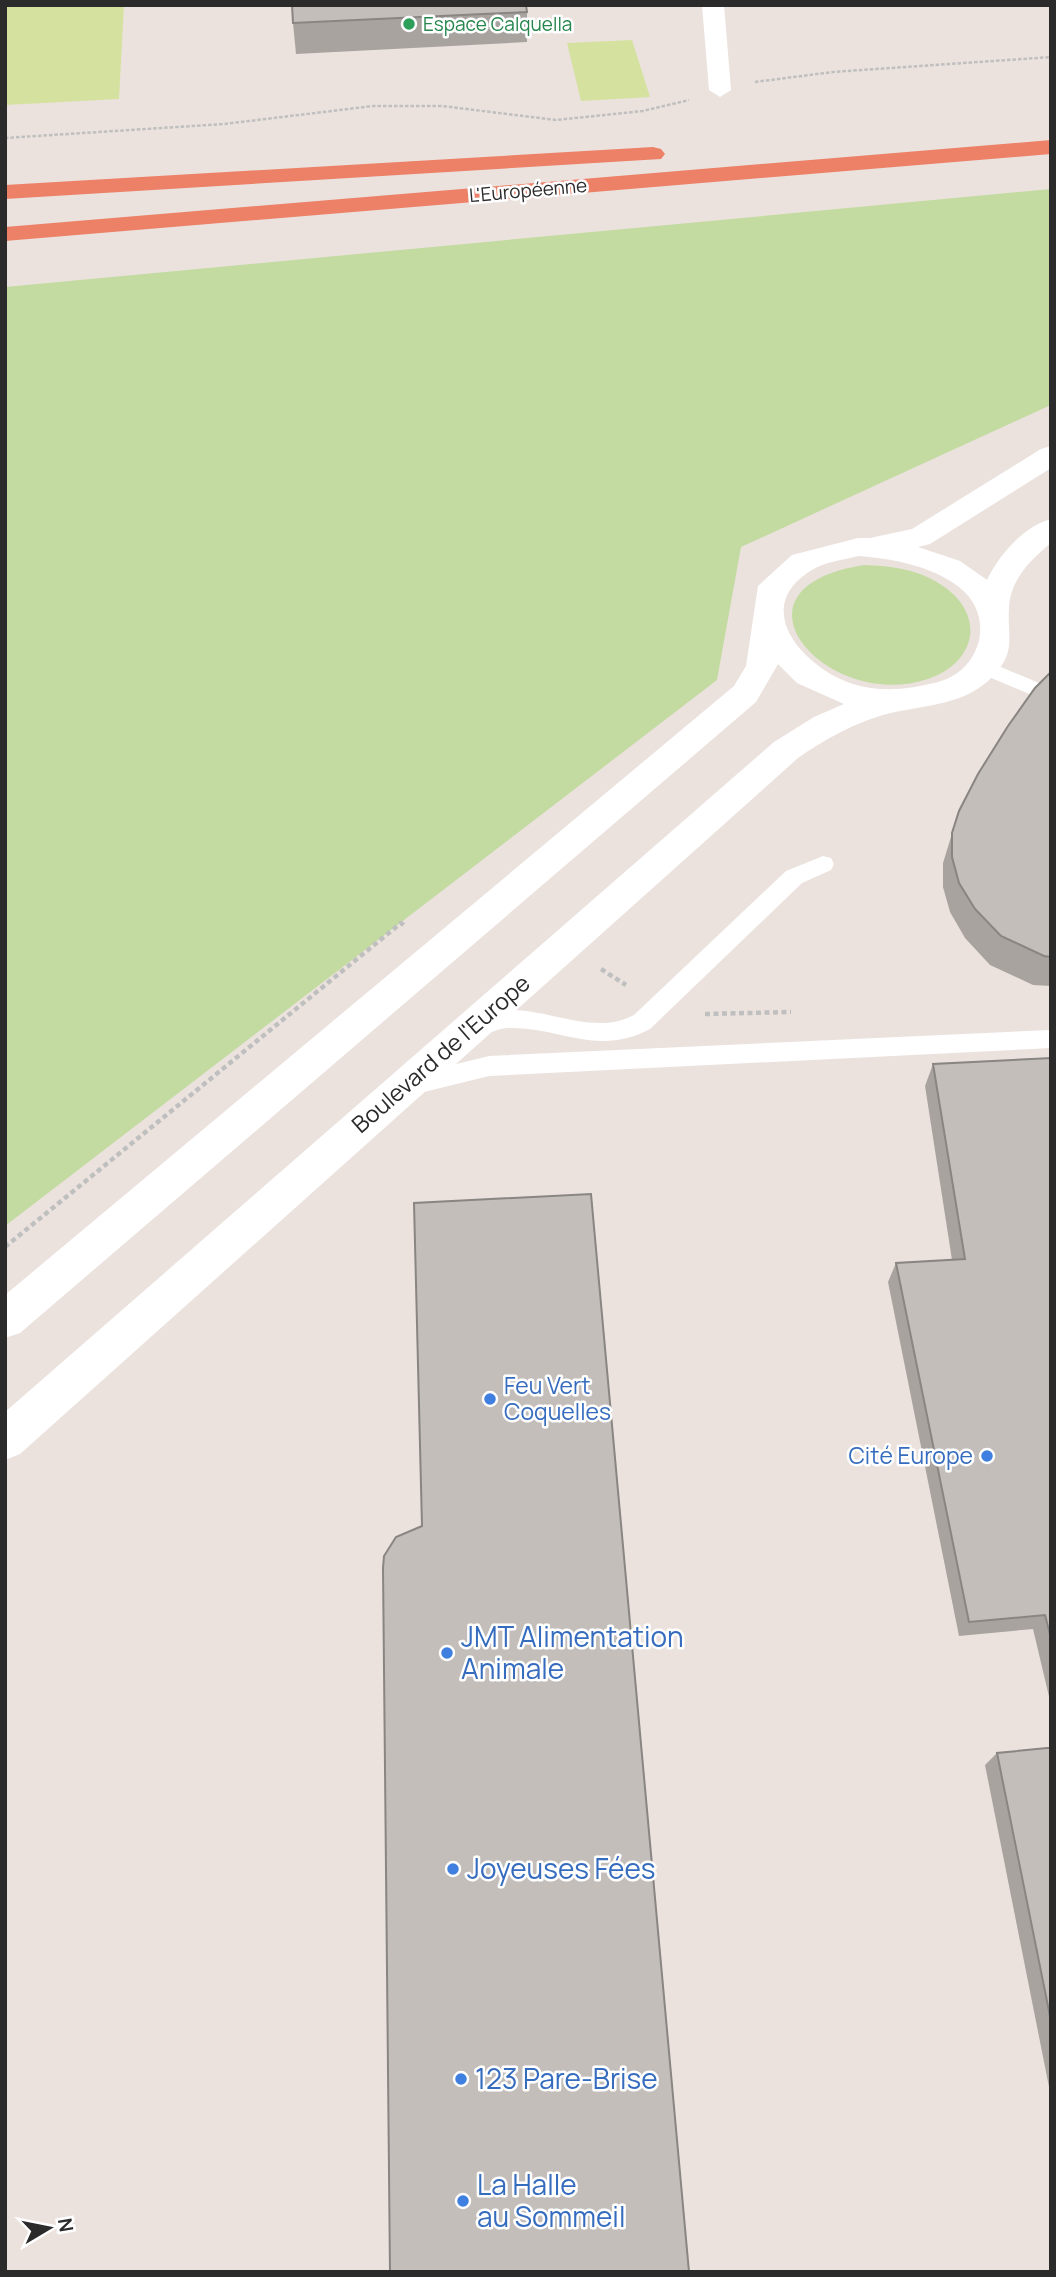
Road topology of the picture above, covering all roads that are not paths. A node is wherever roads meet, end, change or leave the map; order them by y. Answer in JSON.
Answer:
{"nodes":[{"id":1,"x":713,"y":5,"type":"edge"},
{"id":2,"x":720,"y":90,"type":"road end"},
{"id":3,"x":1051,"y":147,"type":"edge"},
{"id":4,"x":5,"y":192,"type":"edge"},
{"id":5,"x":5,"y":208,"type":"edge"},
{"id":6,"x":5,"y":234,"type":"edge"},
{"id":7,"x":1051,"y":456,"type":"edge"},
{"id":8,"x":1051,"y":528,"type":"edge"},
{"id":9,"x":858,"y":547,"type":"junction"},
{"id":10,"x":993,"y":611,"type":"junction"},
{"id":11,"x":768,"y":628,"type":"junction"},
{"id":12,"x":984,"y":667,"type":"junction"},
{"id":13,"x":1051,"y":696,"type":"edge"},
{"id":14,"x":897,"y":700,"type":"junction"},
{"id":15,"x":823,"y":863,"type":"dead end"},
{"id":16,"x":463,"y":1035,"type":"junction"},
{"id":17,"x":1051,"y":1039,"type":"edge"},
{"id":18,"x":401,"y":1088,"type":"junction"},
{"id":19,"x":5,"y":1320,"type":"edge"},
{"id":20,"x":5,"y":1440,"type":"edge"}],
"edges":[{"from":1,"to":2,"type":"main road"},
{"from":3,"to":6,"type":"highway","name":"L'Européenne"},
{"from":4,"to":5,"type":"highway","name":"L'Européenne"},
{"from":7,"to":9,"type":"main road"},
{"from":8,"to":10,"type":"main road"},
{"from":9,"to":10,"type":"main road"},
{"from":9,"to":11,"type":"main road"},
{"from":10,"to":12,"type":"main road"},
{"from":11,"to":14,"type":"main road"},
{"from":11,"to":19,"type":"main road"},
{"from":12,"to":13,"type":"lane"},
{"from":12,"to":14,"type":"main road"},
{"from":14,"to":16,"type":"main road","name":"Boulevard de l'Europe"},
{"from":15,"to":16,"type":"lane"},
{"from":16,"to":18,"type":"main road","name":"Boulevard de l'Europe"},
{"from":17,"to":18,"type":"lane"},
{"from":18,"to":20,"type":"main road","name":"Boulevard de l'Europe"}]}
